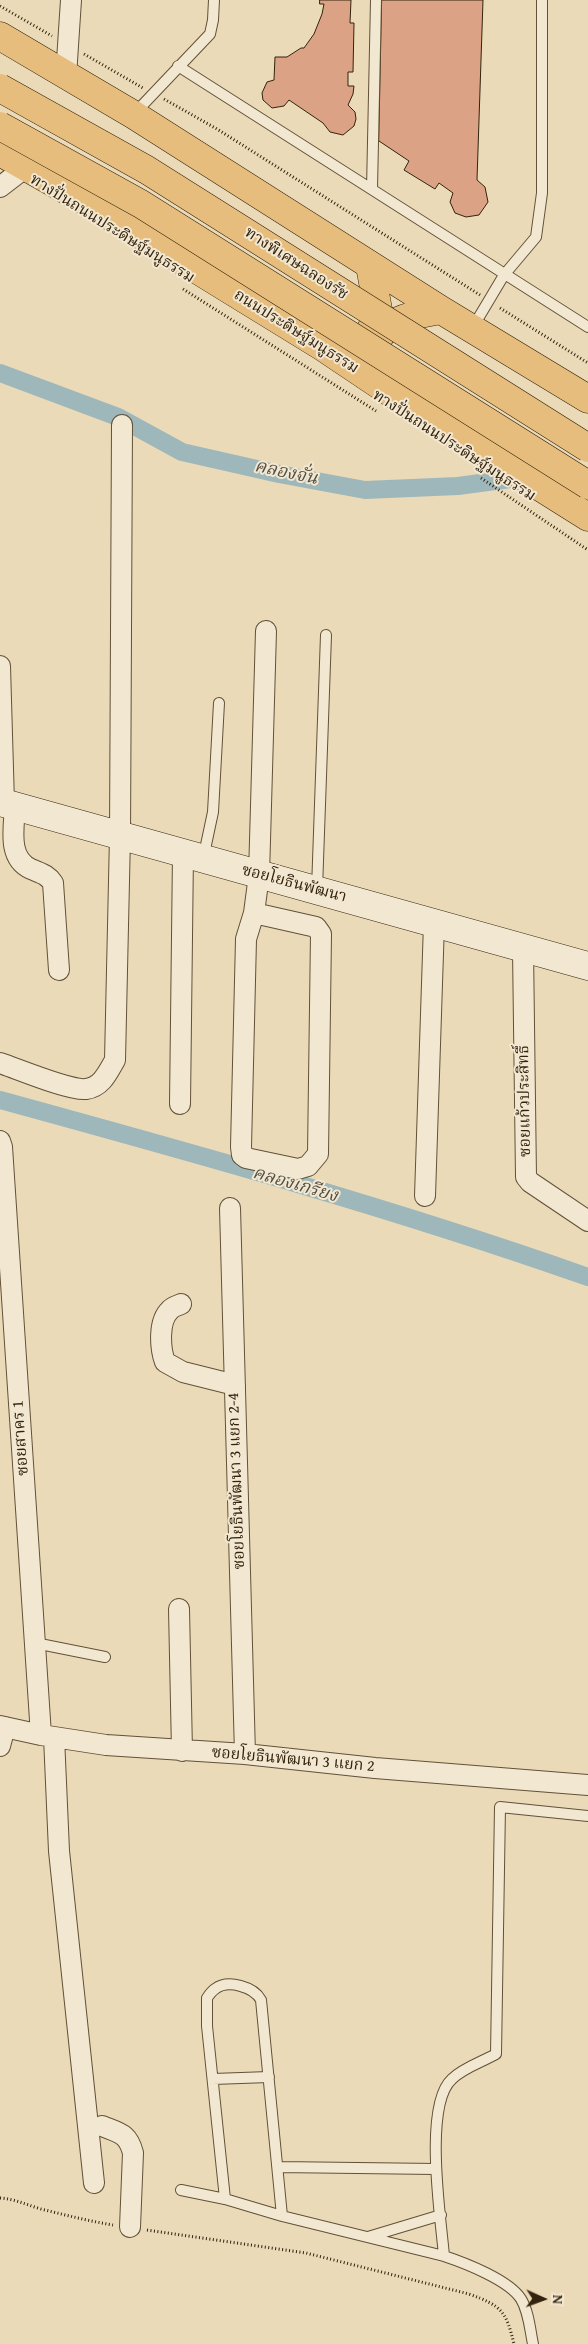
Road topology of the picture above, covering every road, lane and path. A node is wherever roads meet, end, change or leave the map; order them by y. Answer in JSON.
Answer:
{"nodes":[{"id":1,"x":71,"y":0,"type":"edge"},
{"id":2,"x":214,"y":0,"type":"edge"},
{"id":3,"x":376,"y":0,"type":"edge"},
{"id":4,"x":542,"y":0,"type":"edge"},
{"id":5,"x":0,"y":6,"type":"edge"},
{"id":6,"x":0,"y":36,"type":"edge"},
{"id":7,"x":68,"y":45,"type":"junction"},
{"id":8,"x":178,"y":66,"type":"junction"},
{"id":9,"x":66,"y":76,"type":"junction"},
{"id":10,"x":0,"y":88,"type":"edge"},
{"id":11,"x":153,"y":93,"type":"junction"},
{"id":12,"x":134,"y":115,"type":"junction"},
{"id":13,"x":0,"y":126,"type":"edge"},
{"id":14,"x":0,"y":152,"type":"edge"},
{"id":15,"x":26,"y":167,"type":"junction"},
{"id":16,"x":0,"y":187,"type":"edge"},
{"id":17,"x":372,"y":190,"type":"junction"},
{"id":18,"x":370,"y":266,"type":"junction"},
{"id":19,"x":504,"y":275,"type":"junction"},
{"id":20,"x":175,"y":284,"type":"dead end"},
{"id":21,"x":490,"y":302,"type":"junction"},
{"id":22,"x":441,"y":310,"type":"junction"},
{"id":23,"x":588,"y":327,"type":"edge"},
{"id":24,"x":472,"y":328,"type":"junction"},
{"id":25,"x":323,"y":346,"type":"junction"},
{"id":26,"x":588,"y":363,"type":"edge"},
{"id":27,"x":588,"y":398,"type":"edge"},
{"id":28,"x":408,"y":404,"type":"junction"},
{"id":29,"x":380,"y":414,"type":"dead end"},
{"id":30,"x":122,"y":425,"type":"dead end"},
{"id":31,"x":588,"y":448,"type":"edge"},
{"id":32,"x":479,"y":476,"type":"dead end"},
{"id":33,"x":588,"y":485,"type":"edge"},
{"id":34,"x":588,"y":518,"type":"edge"},
{"id":35,"x":588,"y":550,"type":"edge"},
{"id":36,"x":266,"y":631,"type":"dead end"},
{"id":37,"x":326,"y":635,"type":"dead end"},
{"id":38,"x":0,"y":666,"type":"edge"},
{"id":39,"x":219,"y":703,"type":"dead end"},
{"id":40,"x":6,"y":804,"type":"edge"},
{"id":41,"x":120,"y":836,"type":"junction"},
{"id":42,"x":193,"y":856,"type":"junction"},
{"id":43,"x":259,"y":874,"type":"junction"},
{"id":44,"x":317,"y":890,"type":"junction"},
{"id":45,"x":254,"y":913,"type":"junction"},
{"id":46,"x":434,"y":923,"type":"junction"},
{"id":47,"x":523,"y":949,"type":"junction"},
{"id":48,"x":588,"y":966,"type":"edge"},
{"id":49,"x":59,"y":970,"type":"dead end"},
{"id":50,"x":0,"y":1063,"type":"edge"},
{"id":51,"x":180,"y":1104,"type":"dead end"},
{"id":52,"x":0,"y":1141,"type":"edge"},
{"id":53,"x":424,"y":1196,"type":"dead end"},
{"id":54,"x":230,"y":1208,"type":"dead end"},
{"id":55,"x":588,"y":1221,"type":"edge"},
{"id":56,"x":181,"y":1304,"type":"dead end"},
{"id":57,"x":235,"y":1385,"type":"junction"},
{"id":58,"x":179,"y":1609,"type":"dead end"},
{"id":59,"x":35,"y":1643,"type":"junction"},
{"id":60,"x":104,"y":1657,"type":"dead end"},
{"id":61,"x":2,"y":1733,"type":"edge"},
{"id":62,"x":47,"y":1736,"type":"junction"},
{"id":63,"x":182,"y":1751,"type":"junction"},
{"id":64,"x":245,"y":1754,"type":"junction"},
{"id":65,"x":588,"y":1785,"type":"edge"},
{"id":66,"x":588,"y":1816,"type":"edge"},
{"id":67,"x":269,"y":2078,"type":"junction"},
{"id":68,"x":213,"y":2080,"type":"junction"},
{"id":69,"x":102,"y":2126,"type":"dead end"},
{"id":70,"x":278,"y":2167,"type":"junction"},
{"id":71,"x":436,"y":2169,"type":"junction"},
{"id":72,"x":94,"y":2183,"type":"dead end"},
{"id":73,"x":181,"y":2190,"type":"dead end"},
{"id":74,"x":0,"y":2198,"type":"edge"},
{"id":75,"x":225,"y":2199,"type":"junction"},
{"id":76,"x":440,"y":2215,"type":"junction"},
{"id":77,"x":282,"y":2216,"type":"junction"},
{"id":78,"x":130,"y":2227,"type":"junction"},
{"id":79,"x":367,"y":2238,"type":"junction"},
{"id":80,"x":444,"y":2256,"type":"junction"},
{"id":81,"x":514,"y":2344,"type":"edge"},
{"id":82,"x":534,"y":2344,"type":"edge"}],
"edges":[{"from":1,"to":7,"type":"street"},
{"from":2,"to":8,"type":"lane"},
{"from":3,"to":17,"type":"lane"},
{"from":4,"to":19,"type":"lane"},
{"from":5,"to":7,"type":"path"},
{"from":6,"to":9,"type":"main road"},
{"from":7,"to":9,"type":"street"},
{"from":7,"to":11,"type":"path"},
{"from":8,"to":11,"type":"lane"},
{"from":8,"to":17,"type":"lane"},
{"from":9,"to":12,"type":"main road"},
{"from":10,"to":31,"type":"main road","name":"ทางพิเศษฉลองรัช","bridge":true},
{"from":11,"to":12,"type":"lane"},
{"from":11,"to":21,"type":"path"},
{"from":12,"to":18,"type":"main road"},
{"from":13,"to":33,"type":"main road","name":"ทางพิเศษฉลองรัช","bridge":true},
{"from":14,"to":15,"type":"main road","name":"ถนนประดิษฐ์มนูธรรม"},
{"from":15,"to":16,"type":"street"},
{"from":15,"to":25,"type":"main road","name":"ถนนประดิษฐ์มนูธรรม"},
{"from":17,"to":19,"type":"lane"},
{"from":18,"to":22,"type":"main road"},
{"from":18,"to":25,"type":"main road"},
{"from":19,"to":21,"type":"lane"},
{"from":19,"to":23,"type":"lane"},
{"from":20,"to":29,"type":"path","name":"ทางปั่นถนนประดิษฐ์มนูธรรม"},
{"from":21,"to":24,"type":"lane"},
{"from":21,"to":26,"type":"path"},
{"from":22,"to":24,"type":"main road"},
{"from":22,"to":28,"type":"main road"},
{"from":24,"to":27,"type":"main road"},
{"from":25,"to":28,"type":"main road","name":"ถนนประดิษฐ์มนูธรรม"},
{"from":28,"to":34,"type":"main road","name":"ถนนประดิษฐ์มนูธรรม"},
{"from":30,"to":41,"type":"street"},
{"from":32,"to":35,"type":"path","name":"ทางปั่นถนนประดิษฐ์มนูธรรม"},
{"from":36,"to":43,"type":"street"},
{"from":37,"to":44,"type":"lane"},
{"from":38,"to":40,"type":"street"},
{"from":39,"to":42,"type":"lane"},
{"from":40,"to":41,"type":"street","name":"ซอยโยธินพัฒนา"},
{"from":40,"to":49,"type":"street"},
{"from":41,"to":42,"type":"street","name":"ซอยโยธินพัฒนา"},
{"from":41,"to":50,"type":"street"},
{"from":42,"to":43,"type":"street","name":"ซอยโยธินพัฒนา"},
{"from":42,"to":51,"type":"street"},
{"from":43,"to":44,"type":"street","name":"ซอยโยธินพัฒนา"},
{"from":43,"to":45,"type":"street"},
{"from":44,"to":46,"type":"street","name":"ซอยโยธินพัฒนา"},
{"from":45,"to":45,"type":"street"},
{"from":46,"to":47,"type":"street","name":"ซอยโยธินพัฒนา"},
{"from":46,"to":53,"type":"street"},
{"from":47,"to":48,"type":"street","name":"ซอยโยธินพัฒนา"},
{"from":47,"to":55,"type":"street","name":"ซอยแก้วประสิทธื์"},
{"from":52,"to":59,"type":"street","name":"ซอยสาคร 1"},
{"from":54,"to":57,"type":"street","name":"ซอยโยธินพัฒนา 3 แยก 2-4"},
{"from":56,"to":57,"type":"street"},
{"from":57,"to":64,"type":"street","name":"ซอยโยธินพัฒนา 3 แยก 2-4"},
{"from":58,"to":63,"type":"street"},
{"from":59,"to":60,"type":"lane"},
{"from":59,"to":62,"type":"street","name":"ซอยสาคร 1"},
{"from":61,"to":62,"type":"street","name":"ซอยโยธินพัฒนา 3 แยก 2"},
{"from":62,"to":63,"type":"street","name":"ซอยโยธินพัฒนา 3 แยก 2"},
{"from":62,"to":72,"type":"street","name":"ซอยสาคร 1"},
{"from":63,"to":64,"type":"street","name":"ซอยโยธินพัฒนา 3 แยก 2"},
{"from":64,"to":65,"type":"street","name":"ซอยโยธินพัฒนา 3 แยก 2"},
{"from":66,"to":71,"type":"lane"},
{"from":67,"to":68,"type":"lane"},
{"from":67,"to":68,"type":"lane"},
{"from":67,"to":70,"type":"lane"},
{"from":68,"to":75,"type":"lane"},
{"from":69,"to":78,"type":"street"},
{"from":70,"to":71,"type":"lane"},
{"from":70,"to":77,"type":"lane"},
{"from":71,"to":76,"type":"lane"},
{"from":73,"to":75,"type":"lane"},
{"from":74,"to":78,"type":"path"},
{"from":75,"to":77,"type":"lane"},
{"from":76,"to":79,"type":"lane"},
{"from":76,"to":80,"type":"lane"},
{"from":77,"to":79,"type":"lane"},
{"from":78,"to":81,"type":"path"},
{"from":79,"to":80,"type":"lane"},
{"from":80,"to":82,"type":"lane"}]}
